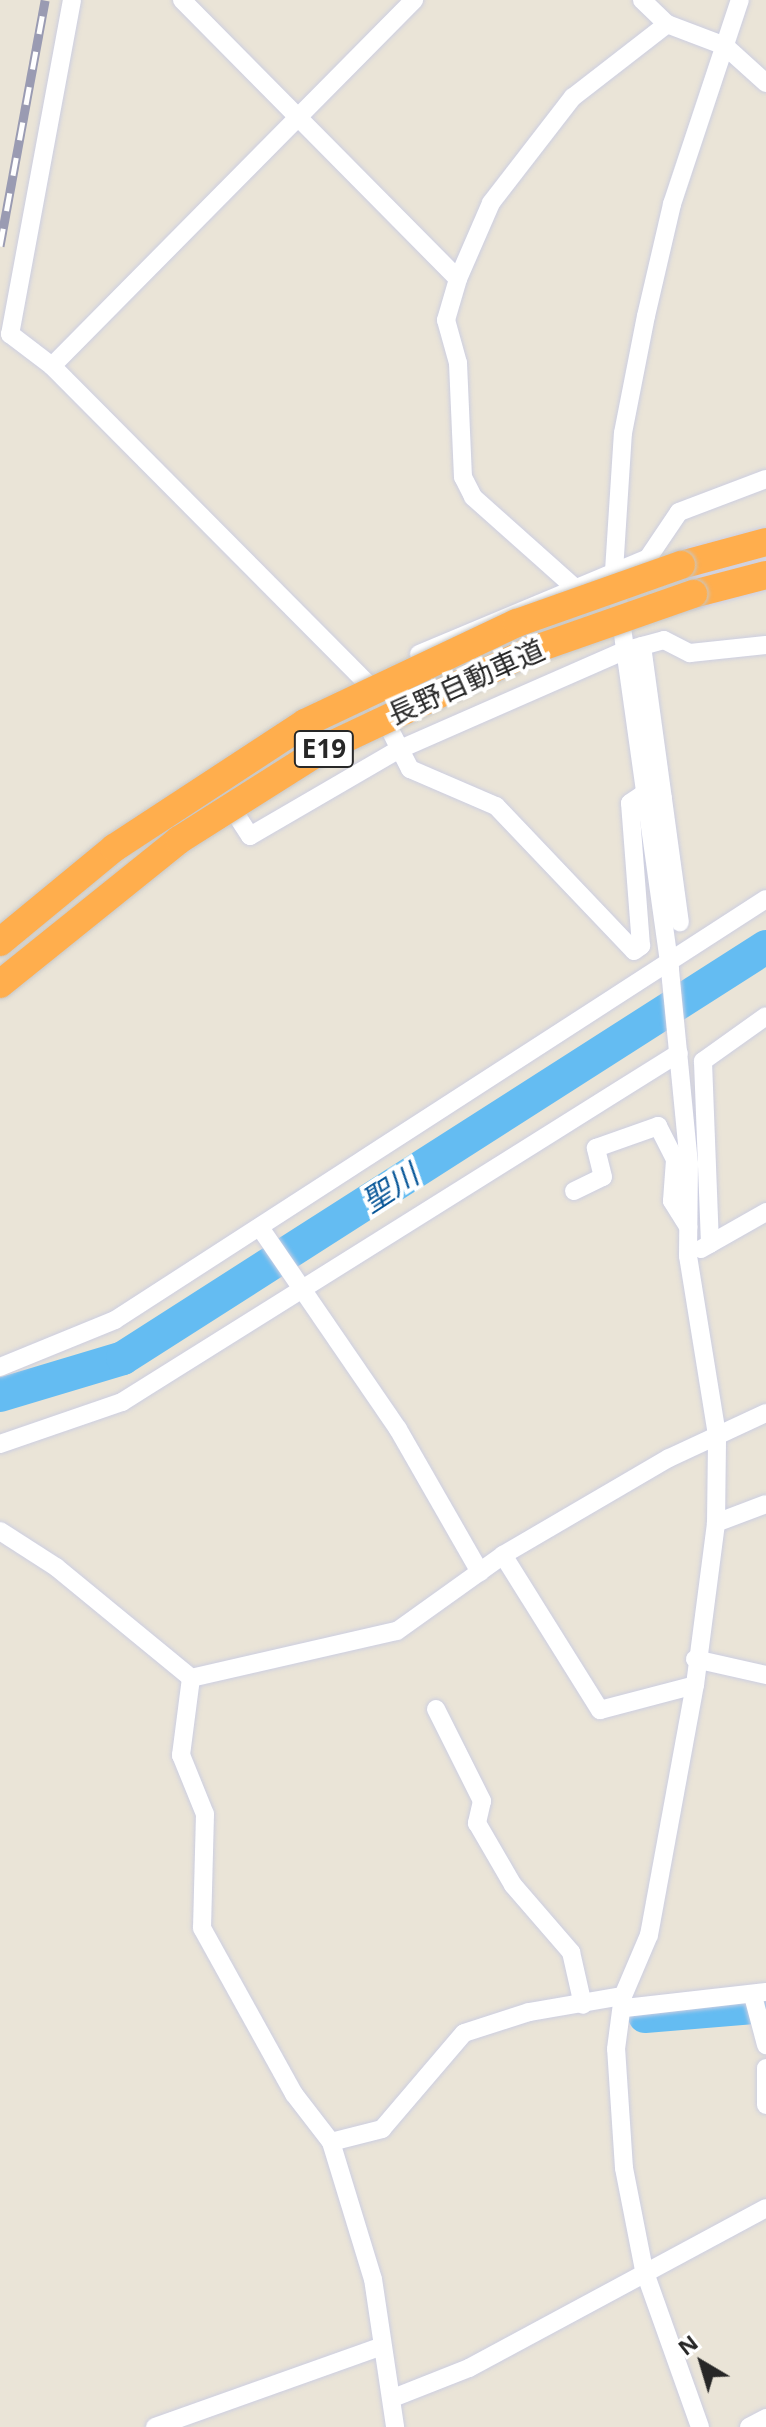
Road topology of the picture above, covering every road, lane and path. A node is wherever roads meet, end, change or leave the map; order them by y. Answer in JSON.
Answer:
{"nodes":[{"id":1,"x":72,"y":0,"type":"edge"},
{"id":2,"x":182,"y":0,"type":"edge"},
{"id":3,"x":414,"y":0,"type":"edge"},
{"id":4,"x":642,"y":0,"type":"edge"},
{"id":5,"x":740,"y":0,"type":"edge"},
{"id":6,"x":667,"y":24,"type":"junction"},
{"id":7,"x":725,"y":46,"type":"junction"},
{"id":8,"x":766,"y":83,"type":"edge"},
{"id":9,"x":300,"y":114,"type":"junction"},
{"id":10,"x":458,"y":279,"type":"junction"},
{"id":11,"x":52,"y":366,"type":"junction"},
{"id":12,"x":766,"y":479,"type":"edge"},
{"id":13,"x":766,"y":542,"type":"edge"},
{"id":14,"x":614,"y":571,"type":"junction"},
{"id":15,"x":766,"y":575,"type":"edge"},
{"id":16,"x":573,"y":586,"type":"junction"},
{"id":17,"x":766,"y":645,"type":"edge"},
{"id":18,"x":633,"y":649,"type":"junction"},
{"id":19,"x":365,"y":681,"type":"junction"},
{"id":20,"x":398,"y":750,"type":"junction"},
{"id":21,"x":208,"y":770,"type":"junction"},
{"id":22,"x":642,"y":795,"type":"junction"},
{"id":23,"x":663,"y":798,"type":"junction"},
{"id":24,"x":766,"y":899,"type":"edge"},
{"id":25,"x":680,"y":922,"type":"dead end"},
{"id":26,"x":0,"y":928,"type":"edge"},
{"id":27,"x":0,"y":942,"type":"edge"},
{"id":28,"x":670,"y":965,"type":"junction"},
{"id":29,"x":0,"y":984,"type":"edge"},
{"id":30,"x":766,"y":1016,"type":"edge"},
{"id":31,"x":679,"y":1047,"type":"junction"},
{"id":32,"x":574,"y":1191,"type":"dead end"},
{"id":33,"x":766,"y":1212,"type":"edge"},
{"id":34,"x":688,"y":1227,"type":"junction"},
{"id":35,"x":261,"y":1229,"type":"junction"},
{"id":36,"x":710,"y":1244,"type":"junction"},
{"id":37,"x":688,"y":1256,"type":"junction"},
{"id":38,"x":301,"y":1295,"type":"junction"},
{"id":39,"x":0,"y":1367,"type":"edge"},
{"id":40,"x":766,"y":1413,"type":"edge"},
{"id":41,"x":717,"y":1435,"type":"junction"},
{"id":42,"x":0,"y":1444,"type":"edge"},
{"id":43,"x":766,"y":1504,"type":"edge"},
{"id":44,"x":716,"y":1523,"type":"junction"},
{"id":45,"x":2,"y":1537,"type":"edge"},
{"id":46,"x":503,"y":1555,"type":"junction"},
{"id":47,"x":480,"y":1572,"type":"junction"},
{"id":48,"x":695,"y":1659,"type":"junction"},
{"id":49,"x":766,"y":1675,"type":"edge"},
{"id":50,"x":191,"y":1678,"type":"junction"},
{"id":51,"x":695,"y":1685,"type":"junction"},
{"id":52,"x":436,"y":1709,"type":"dead end"},
{"id":53,"x":624,"y":2002,"type":"junction"},
{"id":54,"x":757,"y":2002,"type":"edge"},
{"id":55,"x":583,"y":2005,"type":"junction"},
{"id":56,"x":766,"y":2045,"type":"edge"},
{"id":57,"x":766,"y":2068,"type":"edge"},
{"id":58,"x":766,"y":2105,"type":"edge"},
{"id":59,"x":331,"y":2142,"type":"junction"},
{"id":60,"x":766,"y":2208,"type":"edge"},
{"id":61,"x":644,"y":2270,"type":"junction"},
{"id":62,"x":382,"y":2346,"type":"junction"},
{"id":63,"x":393,"y":2398,"type":"junction"},
{"id":64,"x":766,"y":2418,"type":"edge"},
{"id":65,"x":155,"y":2427,"type":"edge"},
{"id":66,"x":395,"y":2427,"type":"edge"},
{"id":67,"x":700,"y":2427,"type":"edge"},
{"id":68,"x":749,"y":2427,"type":"edge"}],
"edges":[{"from":1,"to":11,"type":"street"},
{"from":2,"to":9,"type":"street"},
{"from":3,"to":9,"type":"street"},
{"from":4,"to":6,"type":"street"},
{"from":5,"to":7,"type":"street"},
{"from":6,"to":7,"type":"street"},
{"from":6,"to":10,"type":"street"},
{"from":7,"to":8,"type":"street"},
{"from":7,"to":14,"type":"street"},
{"from":9,"to":10,"type":"street"},
{"from":9,"to":11,"type":"street"},
{"from":10,"to":16,"type":"street"},
{"from":11,"to":19,"type":"street"},
{"from":12,"to":14,"type":"street"},
{"from":13,"to":27,"type":"highway","name":"長野自動車道","number":"E19","bridge":true},
{"from":14,"to":16,"type":"street"},
{"from":14,"to":18,"type":"street"},
{"from":15,"to":29,"type":"highway","name":"長野自動車道","number":"E19","bridge":true},
{"from":16,"to":19,"type":"street"},
{"from":17,"to":18,"type":"street"},
{"from":18,"to":20,"type":"street"},
{"from":18,"to":22,"type":"street"},
{"from":18,"to":23,"type":"street"},
{"from":19,"to":20,"type":"street"},
{"from":19,"to":21,"type":"street"},
{"from":20,"to":21,"type":"street"},
{"from":20,"to":22,"type":"street"},
{"from":21,"to":26,"type":"street"},
{"from":22,"to":23,"type":"street"},
{"from":22,"to":28,"type":"street"},
{"from":23,"to":25,"type":"street"},
{"from":24,"to":28,"type":"street"},
{"from":28,"to":31,"type":"street"},
{"from":28,"to":35,"type":"street"},
{"from":30,"to":36,"type":"street"},
{"from":31,"to":34,"type":"street"},
{"from":31,"to":38,"type":"street"},
{"from":32,"to":34,"type":"street"},
{"from":33,"to":36,"type":"street"},
{"from":34,"to":37,"type":"street"},
{"from":35,"to":38,"type":"street"},
{"from":35,"to":39,"type":"street"},
{"from":36,"to":37,"type":"street"},
{"from":37,"to":41,"type":"street"},
{"from":38,"to":42,"type":"street"},
{"from":38,"to":47,"type":"street"},
{"from":40,"to":41,"type":"street"},
{"from":41,"to":44,"type":"street"},
{"from":41,"to":46,"type":"street"},
{"from":43,"to":44,"type":"street"},
{"from":44,"to":48,"type":"street"},
{"from":45,"to":50,"type":"street"},
{"from":46,"to":47,"type":"street"},
{"from":46,"to":51,"type":"street"},
{"from":47,"to":50,"type":"street"},
{"from":48,"to":49,"type":"street"},
{"from":48,"to":51,"type":"street"},
{"from":50,"to":59,"type":"street"},
{"from":51,"to":53,"type":"street"},
{"from":52,"to":55,"type":"street"},
{"from":53,"to":54,"type":"street"},
{"from":53,"to":55,"type":"street"},
{"from":53,"to":61,"type":"street"},
{"from":54,"to":56,"type":"street"},
{"from":55,"to":59,"type":"street"},
{"from":57,"to":58,"type":"street"},
{"from":59,"to":62,"type":"street"},
{"from":60,"to":61,"type":"street"},
{"from":61,"to":63,"type":"street"},
{"from":61,"to":67,"type":"street"},
{"from":62,"to":63,"type":"street"},
{"from":62,"to":65,"type":"street"},
{"from":63,"to":66,"type":"street"},
{"from":64,"to":68,"type":"street"}]}
